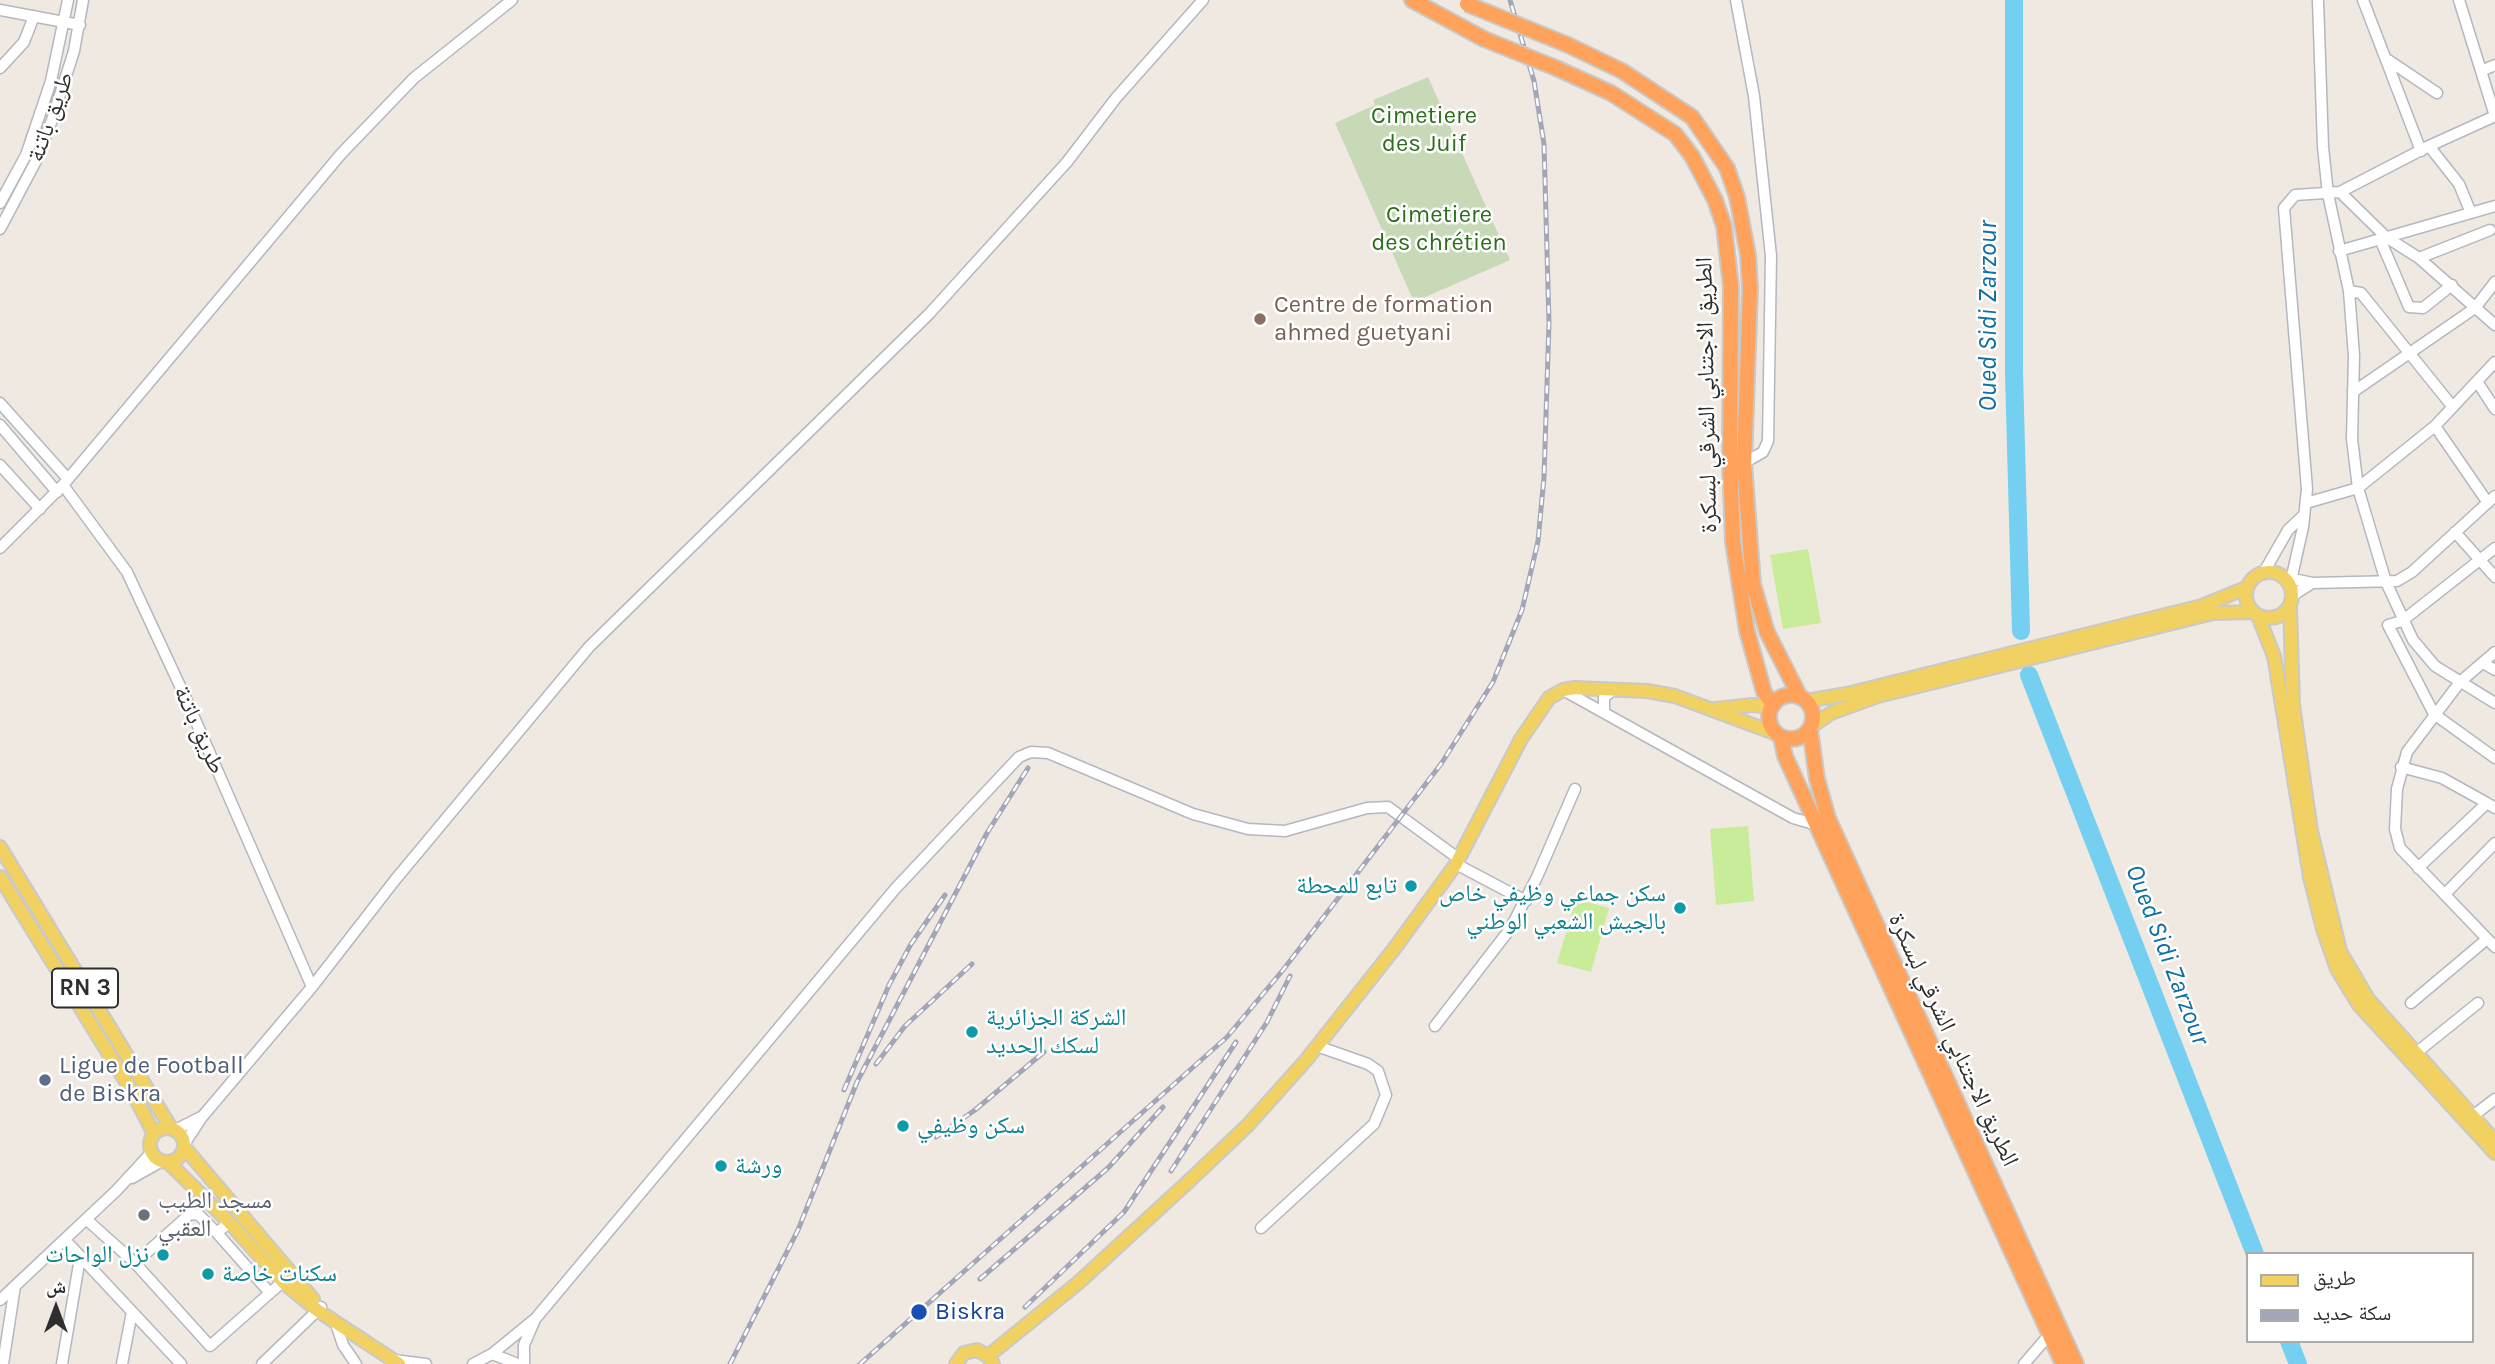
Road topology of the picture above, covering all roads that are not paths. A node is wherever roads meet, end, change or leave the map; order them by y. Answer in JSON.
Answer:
{"nodes":[{"id":1,"x":68,"y":0,"type":"edge"},
{"id":2,"x":83,"y":0,"type":"edge"},
{"id":3,"x":512,"y":0,"type":"edge"},
{"id":4,"x":1203,"y":0,"type":"edge"},
{"id":5,"x":1412,"y":0,"type":"edge"},
{"id":6,"x":1736,"y":0,"type":"edge"},
{"id":7,"x":2318,"y":0,"type":"edge"},
{"id":8,"x":2363,"y":0,"type":"edge"},
{"id":9,"x":2459,"y":0,"type":"edge"},
{"id":10,"x":1462,"y":2,"type":"edge"},
{"id":11,"x":0,"y":10,"type":"edge"},
{"id":12,"x":34,"y":16,"type":"junction"},
{"id":13,"x":65,"y":22,"type":"junction"},
{"id":14,"x":80,"y":25,"type":"junction"},
{"id":15,"x":2388,"y":60,"type":"junction"},
{"id":16,"x":2495,"y":65,"type":"edge"},
{"id":17,"x":0,"y":68,"type":"edge"},
{"id":18,"x":2481,"y":71,"type":"junction"},
{"id":19,"x":2437,"y":93,"type":"dead end"},
{"id":20,"x":2495,"y":116,"type":"edge"},
{"id":21,"x":2425,"y":148,"type":"junction"},
{"id":22,"x":2340,"y":192,"type":"junction"},
{"id":23,"x":2328,"y":194,"type":"junction"},
{"id":24,"x":0,"y":203,"type":"edge"},
{"id":25,"x":2495,"y":206,"type":"edge"},
{"id":26,"x":2471,"y":212,"type":"junction"},
{"id":27,"x":0,"y":229,"type":"edge"},
{"id":28,"x":2490,"y":230,"type":"dead end"},
{"id":29,"x":2383,"y":238,"type":"junction"},
{"id":30,"x":2339,"y":251,"type":"junction"},
{"id":31,"x":2419,"y":258,"type":"junction"},
{"id":32,"x":2495,"y":282,"type":"edge"},
{"id":33,"x":2452,"y":285,"type":"junction"},
{"id":34,"x":2349,"y":291,"type":"junction"},
{"id":35,"x":2475,"y":308,"type":"junction"},
{"id":36,"x":2495,"y":325,"type":"edge"},
{"id":37,"x":2409,"y":355,"type":"junction"},
{"id":38,"x":2495,"y":362,"type":"edge"},
{"id":39,"x":2478,"y":383,"type":"junction"},
{"id":40,"x":2353,"y":392,"type":"junction"},
{"id":41,"x":0,"y":403,"type":"edge"},
{"id":42,"x":2452,"y":406,"type":"junction"},
{"id":43,"x":2495,"y":409,"type":"edge"},
{"id":44,"x":0,"y":425,"type":"edge"},
{"id":45,"x":2435,"y":426,"type":"junction"},
{"id":46,"x":1744,"y":463,"type":"junction"},
{"id":47,"x":0,"y":465,"type":"edge"},
{"id":48,"x":63,"y":485,"type":"junction"},
{"id":49,"x":2358,"y":488,"type":"junction"},
{"id":50,"x":2491,"y":499,"type":"edge"},
{"id":51,"x":2306,"y":503,"type":"junction"},
{"id":52,"x":40,"y":509,"type":"junction"},
{"id":53,"x":2304,"y":515,"type":"junction"},
{"id":54,"x":2455,"y":532,"type":"junction"},
{"id":55,"x":0,"y":548,"type":"edge"},
{"id":56,"x":2495,"y":548,"type":"edge"},
{"id":57,"x":2481,"y":560,"type":"junction"},
{"id":58,"x":2264,"y":572,"type":"junction"},
{"id":59,"x":2495,"y":577,"type":"edge"},
{"id":60,"x":2386,"y":582,"type":"junction"},
{"id":61,"x":2313,"y":583,"type":"junction"},
{"id":62,"x":2246,"y":588,"type":"junction"},
{"id":63,"x":2289,"y":589,"type":"junction"},
{"id":64,"x":2255,"y":614,"type":"junction"},
{"id":65,"x":2402,"y":621,"type":"junction"},
{"id":66,"x":2495,"y":652,"type":"edge"},
{"id":67,"x":2483,"y":663,"type":"junction"},
{"id":68,"x":2495,"y":670,"type":"edge"},
{"id":69,"x":2460,"y":682,"type":"junction"},
{"id":70,"x":1616,"y":688,"type":"junction"},
{"id":71,"x":1563,"y":690,"type":"junction"},
{"id":72,"x":1803,"y":699,"type":"junction"},
{"id":73,"x":2495,"y":704,"type":"edge"},
{"id":74,"x":1773,"y":706,"type":"junction"},
{"id":75,"x":1712,"y":710,"type":"junction"},
{"id":76,"x":1604,"y":713,"type":"junction"},
{"id":77,"x":2434,"y":714,"type":"junction"},
{"id":78,"x":1811,"y":727,"type":"junction"},
{"id":79,"x":1779,"y":735,"type":"junction"},
{"id":80,"x":2495,"y":758,"type":"edge"},
{"id":81,"x":2401,"y":766,"type":"junction"},
{"id":82,"x":1575,"y":789,"type":"dead end"},
{"id":83,"x":2491,"y":806,"type":"edge"},
{"id":84,"x":1817,"y":825,"type":"junction"},
{"id":85,"x":2495,"y":843,"type":"edge"},
{"id":86,"x":0,"y":847,"type":"edge"},
{"id":87,"x":1457,"y":862,"type":"junction"},
{"id":88,"x":2418,"y":869,"type":"junction"},
{"id":89,"x":0,"y":877,"type":"edge"},
{"id":90,"x":2445,"y":894,"type":"junction"},
{"id":91,"x":1526,"y":901,"type":"junction"},
{"id":92,"x":2491,"y":943,"type":"edge"},
{"id":93,"x":312,"y":987,"type":"junction"},
{"id":94,"x":2412,"y":1003,"type":"dead end"},
{"id":95,"x":2478,"y":1003,"type":"dead end"},
{"id":96,"x":98,"y":1007,"type":"junction"},
{"id":97,"x":84,"y":1016,"type":"junction"},
{"id":98,"x":1435,"y":1026,"type":"dead end"},
{"id":99,"x":1317,"y":1046,"type":"junction"},
{"id":100,"x":2416,"y":1053,"type":"junction"},
{"id":101,"x":2495,"y":1099,"type":"edge"},
{"id":102,"x":202,"y":1117,"type":"junction"},
{"id":103,"x":2470,"y":1119,"type":"junction"},
{"id":104,"x":173,"y":1129,"type":"junction"},
{"id":105,"x":154,"y":1134,"type":"junction"},
{"id":106,"x":2495,"y":1141,"type":"edge"},
{"id":107,"x":184,"y":1145,"type":"junction"},
{"id":108,"x":152,"y":1152,"type":"junction"},
{"id":109,"x":2495,"y":1153,"type":"edge"},
{"id":110,"x":165,"y":1162,"type":"junction"},
{"id":111,"x":125,"y":1182,"type":"junction"},
{"id":112,"x":86,"y":1219,"type":"junction"},
{"id":113,"x":229,"y":1222,"type":"junction"},
{"id":114,"x":1261,"y":1228,"type":"dead end"},
{"id":115,"x":216,"y":1233,"type":"junction"},
{"id":116,"x":65,"y":1240,"type":"junction"},
{"id":117,"x":80,"y":1258,"type":"junction"},
{"id":118,"x":135,"y":1263,"type":"junction"},
{"id":119,"x":287,"y":1278,"type":"junction"},
{"id":120,"x":15,"y":1286,"type":"junction"},
{"id":121,"x":270,"y":1293,"type":"junction"},
{"id":122,"x":0,"y":1300,"type":"edge"},
{"id":123,"x":132,"y":1312,"type":"junction"},
{"id":124,"x":325,"y":1314,"type":"junction"},
{"id":125,"x":536,"y":1318,"type":"junction"},
{"id":126,"x":2049,"y":1335,"type":"junction"},
{"id":127,"x":492,"y":1354,"type":"junction"},
{"id":128,"x":990,"y":1360,"type":"edge"},
{"id":129,"x":396,"y":1362,"type":"edge"},
{"id":130,"x":3,"y":1364,"type":"edge"},
{"id":131,"x":62,"y":1364,"type":"edge"},
{"id":132,"x":122,"y":1364,"type":"edge"},
{"id":133,"x":181,"y":1364,"type":"edge"},
{"id":134,"x":262,"y":1364,"type":"edge"},
{"id":135,"x":356,"y":1364,"type":"edge"},
{"id":136,"x":426,"y":1364,"type":"edge"},
{"id":137,"x":473,"y":1364,"type":"edge"},
{"id":138,"x":479,"y":1364,"type":"edge"},
{"id":139,"x":518,"y":1364,"type":"edge"},
{"id":140,"x":524,"y":1364,"type":"edge"},
{"id":141,"x":956,"y":1364,"type":"edge"},
{"id":142,"x":2024,"y":1364,"type":"edge"},
{"id":143,"x":2063,"y":1364,"type":"edge"},
{"id":144,"x":2076,"y":1364,"type":"edge"}],
"edges":[{"from":1,"to":13,"type":"street","name":"طريق باتنة"},
{"from":2,"to":14,"type":"street","name":"طريق باتنة"},
{"from":3,"to":48,"type":"street"},
{"from":4,"to":93,"type":"street"},
{"from":5,"to":74,"type":"highway","name":"الطريق الاجتنابي الشرقي لبسكرة","bridge":true},
{"from":6,"to":46,"type":"street"},
{"from":7,"to":23,"type":"street"},
{"from":8,"to":15,"type":"street"},
{"from":9,"to":18,"type":"street"},
{"from":10,"to":46,"type":"highway","name":"الطريق الاجتنابي الشرقي لبسكرة","bridge":true},
{"from":11,"to":12,"type":"street"},
{"from":12,"to":13,"type":"street"},
{"from":12,"to":17,"type":"street"},
{"from":13,"to":14,"type":"street"},
{"from":13,"to":24,"type":"street","name":"طريق باتنة"},
{"from":14,"to":27,"type":"street","name":"طريق باتنة"},
{"from":15,"to":19,"type":"street"},
{"from":15,"to":21,"type":"street"},
{"from":16,"to":18,"type":"street"},
{"from":18,"to":20,"type":"street"},
{"from":20,"to":21,"type":"street"},
{"from":21,"to":22,"type":"street"},
{"from":21,"to":26,"type":"street"},
{"from":22,"to":23,"type":"street"},
{"from":22,"to":29,"type":"street"},
{"from":23,"to":30,"type":"street"},
{"from":23,"to":51,"type":"street"},
{"from":25,"to":26,"type":"street"},
{"from":26,"to":29,"type":"street"},
{"from":28,"to":31,"type":"street"},
{"from":29,"to":30,"type":"street"},
{"from":29,"to":31,"type":"street"},
{"from":29,"to":33,"type":"street"},
{"from":30,"to":34,"type":"street"},
{"from":31,"to":33,"type":"street"},
{"from":32,"to":35,"type":"street"},
{"from":33,"to":35,"type":"street"},
{"from":34,"to":37,"type":"street"},
{"from":34,"to":40,"type":"street"},
{"from":35,"to":36,"type":"street"},
{"from":35,"to":37,"type":"street"},
{"from":37,"to":40,"type":"street"},
{"from":37,"to":42,"type":"street"},
{"from":38,"to":39,"type":"street"},
{"from":39,"to":42,"type":"street"},
{"from":39,"to":43,"type":"street"},
{"from":40,"to":49,"type":"street"},
{"from":41,"to":48,"type":"street","name":"طريق باتنة"},
{"from":42,"to":45,"type":"street"},
{"from":44,"to":48,"type":"street","name":"طريق باتنة"},
{"from":45,"to":49,"type":"street"},
{"from":45,"to":50,"type":"street"},
{"from":46,"to":72,"type":"highway","name":"الطريق الاجتنابي الشرقي لبسكرة"},
{"from":47,"to":52,"type":"street"},
{"from":48,"to":52,"type":"street"},
{"from":48,"to":93,"type":"street","name":"طريق باتنة"},
{"from":49,"to":51,"type":"street"},
{"from":49,"to":60,"type":"street"},
{"from":50,"to":54,"type":"street"},
{"from":51,"to":53,"type":"street"},
{"from":52,"to":55,"type":"street"},
{"from":53,"to":58,"type":"street"},
{"from":53,"to":63,"type":"street"},
{"from":54,"to":57,"type":"street"},
{"from":54,"to":60,"type":"street"},
{"from":56,"to":57,"type":"street"},
{"from":57,"to":59,"type":"street"},
{"from":57,"to":65,"type":"street"},
{"from":58,"to":62,"type":"main road"},
{"from":58,"to":63,"type":"main road"},
{"from":60,"to":61,"type":"street"},
{"from":60,"to":65,"type":"street"},
{"from":61,"to":63,"type":"street"},
{"from":61,"to":63,"type":"street"},
{"from":62,"to":64,"type":"main road"},
{"from":62,"to":72,"type":"main road"},
{"from":63,"to":64,"type":"main road"},
{"from":63,"to":100,"type":"main road"},
{"from":64,"to":78,"type":"main road"},
{"from":64,"to":103,"type":"main road"},
{"from":65,"to":69,"type":"street"},
{"from":65,"to":77,"type":"street"},
{"from":66,"to":67,"type":"street"},
{"from":67,"to":68,"type":"street"},
{"from":67,"to":69,"type":"street"},
{"from":69,"to":73,"type":"street"},
{"from":69,"to":77,"type":"street"},
{"from":70,"to":71,"type":"main road"},
{"from":70,"to":75,"type":"main road"},
{"from":70,"to":76,"type":"street"},
{"from":71,"to":76,"type":"street"},
{"from":71,"to":87,"type":"main road"},
{"from":72,"to":74,"type":"highway"},
{"from":72,"to":78,"type":"highway"},
{"from":74,"to":75,"type":"main road"},
{"from":74,"to":79,"type":"highway"},
{"from":75,"to":79,"type":"main road"},
{"from":76,"to":84,"type":"street"},
{"from":77,"to":80,"type":"street"},
{"from":77,"to":81,"type":"street"},
{"from":78,"to":79,"type":"highway"},
{"from":78,"to":144,"type":"highway","name":"الطريق الاجتنابي الشرقي لبسكرة"},
{"from":79,"to":84,"type":"highway","name":"الطريق الاجتنابي الشرقي لبسكرة"},
{"from":81,"to":83,"type":"street"},
{"from":81,"to":88,"type":"street"},
{"from":82,"to":91,"type":"street"},
{"from":83,"to":88,"type":"street"},
{"from":84,"to":126,"type":"highway","name":"الطريق الاجتنابي الشرقي لبسكرة"},
{"from":85,"to":90,"type":"street"},
{"from":86,"to":96,"type":"main road","number":"RN 3"},
{"from":87,"to":91,"type":"street"},
{"from":87,"to":99,"type":"main road"},
{"from":87,"to":125,"type":"street"},
{"from":88,"to":90,"type":"street"},
{"from":89,"to":97,"type":"main road","number":"RN 3"},
{"from":90,"to":92,"type":"street"},
{"from":91,"to":98,"type":"street"},
{"from":92,"to":94,"type":"street"},
{"from":93,"to":102,"type":"street"},
{"from":95,"to":100,"type":"street"},
{"from":96,"to":97,"type":"main road"},
{"from":96,"to":104,"type":"main road","number":"RN 3"},
{"from":97,"to":105,"type":"main road","number":"RN 3"},
{"from":99,"to":114,"type":"street"},
{"from":99,"to":128,"type":"main road"},
{"from":100,"to":103,"type":"main road"},
{"from":101,"to":103,"type":"street"},
{"from":102,"to":104,"type":"street"},
{"from":102,"to":107,"type":"street"},
{"from":103,"to":106,"type":"main road"},
{"from":103,"to":109,"type":"main road"},
{"from":104,"to":105,"type":"main road"},
{"from":104,"to":107,"type":"main road"},
{"from":105,"to":108,"type":"main road"},
{"from":107,"to":110,"type":"main road"},
{"from":107,"to":119,"type":"main road"},
{"from":108,"to":110,"type":"main road"},
{"from":108,"to":111,"type":"street"},
{"from":110,"to":111,"type":"street"},
{"from":110,"to":113,"type":"main road"},
{"from":111,"to":112,"type":"street"},
{"from":112,"to":116,"type":"street"},
{"from":112,"to":118,"type":"street"},
{"from":113,"to":115,"type":"street"},
{"from":113,"to":119,"type":"main road"},
{"from":115,"to":118,"type":"street"},
{"from":115,"to":121,"type":"street"},
{"from":116,"to":117,"type":"street"},
{"from":116,"to":120,"type":"street"},
{"from":117,"to":123,"type":"street"},
{"from":117,"to":131,"type":"street"},
{"from":118,"to":121,"type":"street"},
{"from":119,"to":121,"type":"street"},
{"from":119,"to":124,"type":"main road"},
{"from":120,"to":122,"type":"street"},
{"from":120,"to":130,"type":"street"},
{"from":123,"to":132,"type":"street"},
{"from":123,"to":133,"type":"street"},
{"from":124,"to":129,"type":"main road"},
{"from":124,"to":134,"type":"street"},
{"from":124,"to":135,"type":"street"},
{"from":125,"to":127,"type":"street"},
{"from":125,"to":140,"type":"street"},
{"from":126,"to":142,"type":"street"},
{"from":126,"to":143,"type":"highway","name":"الطريق الاجتنابي الشرقي لبسكرة"},
{"from":127,"to":138,"type":"street"},
{"from":127,"to":139,"type":"street"},
{"from":128,"to":141,"type":"main road"},
{"from":129,"to":136,"type":"street"},
{"from":137,"to":138,"type":"street"}]}
